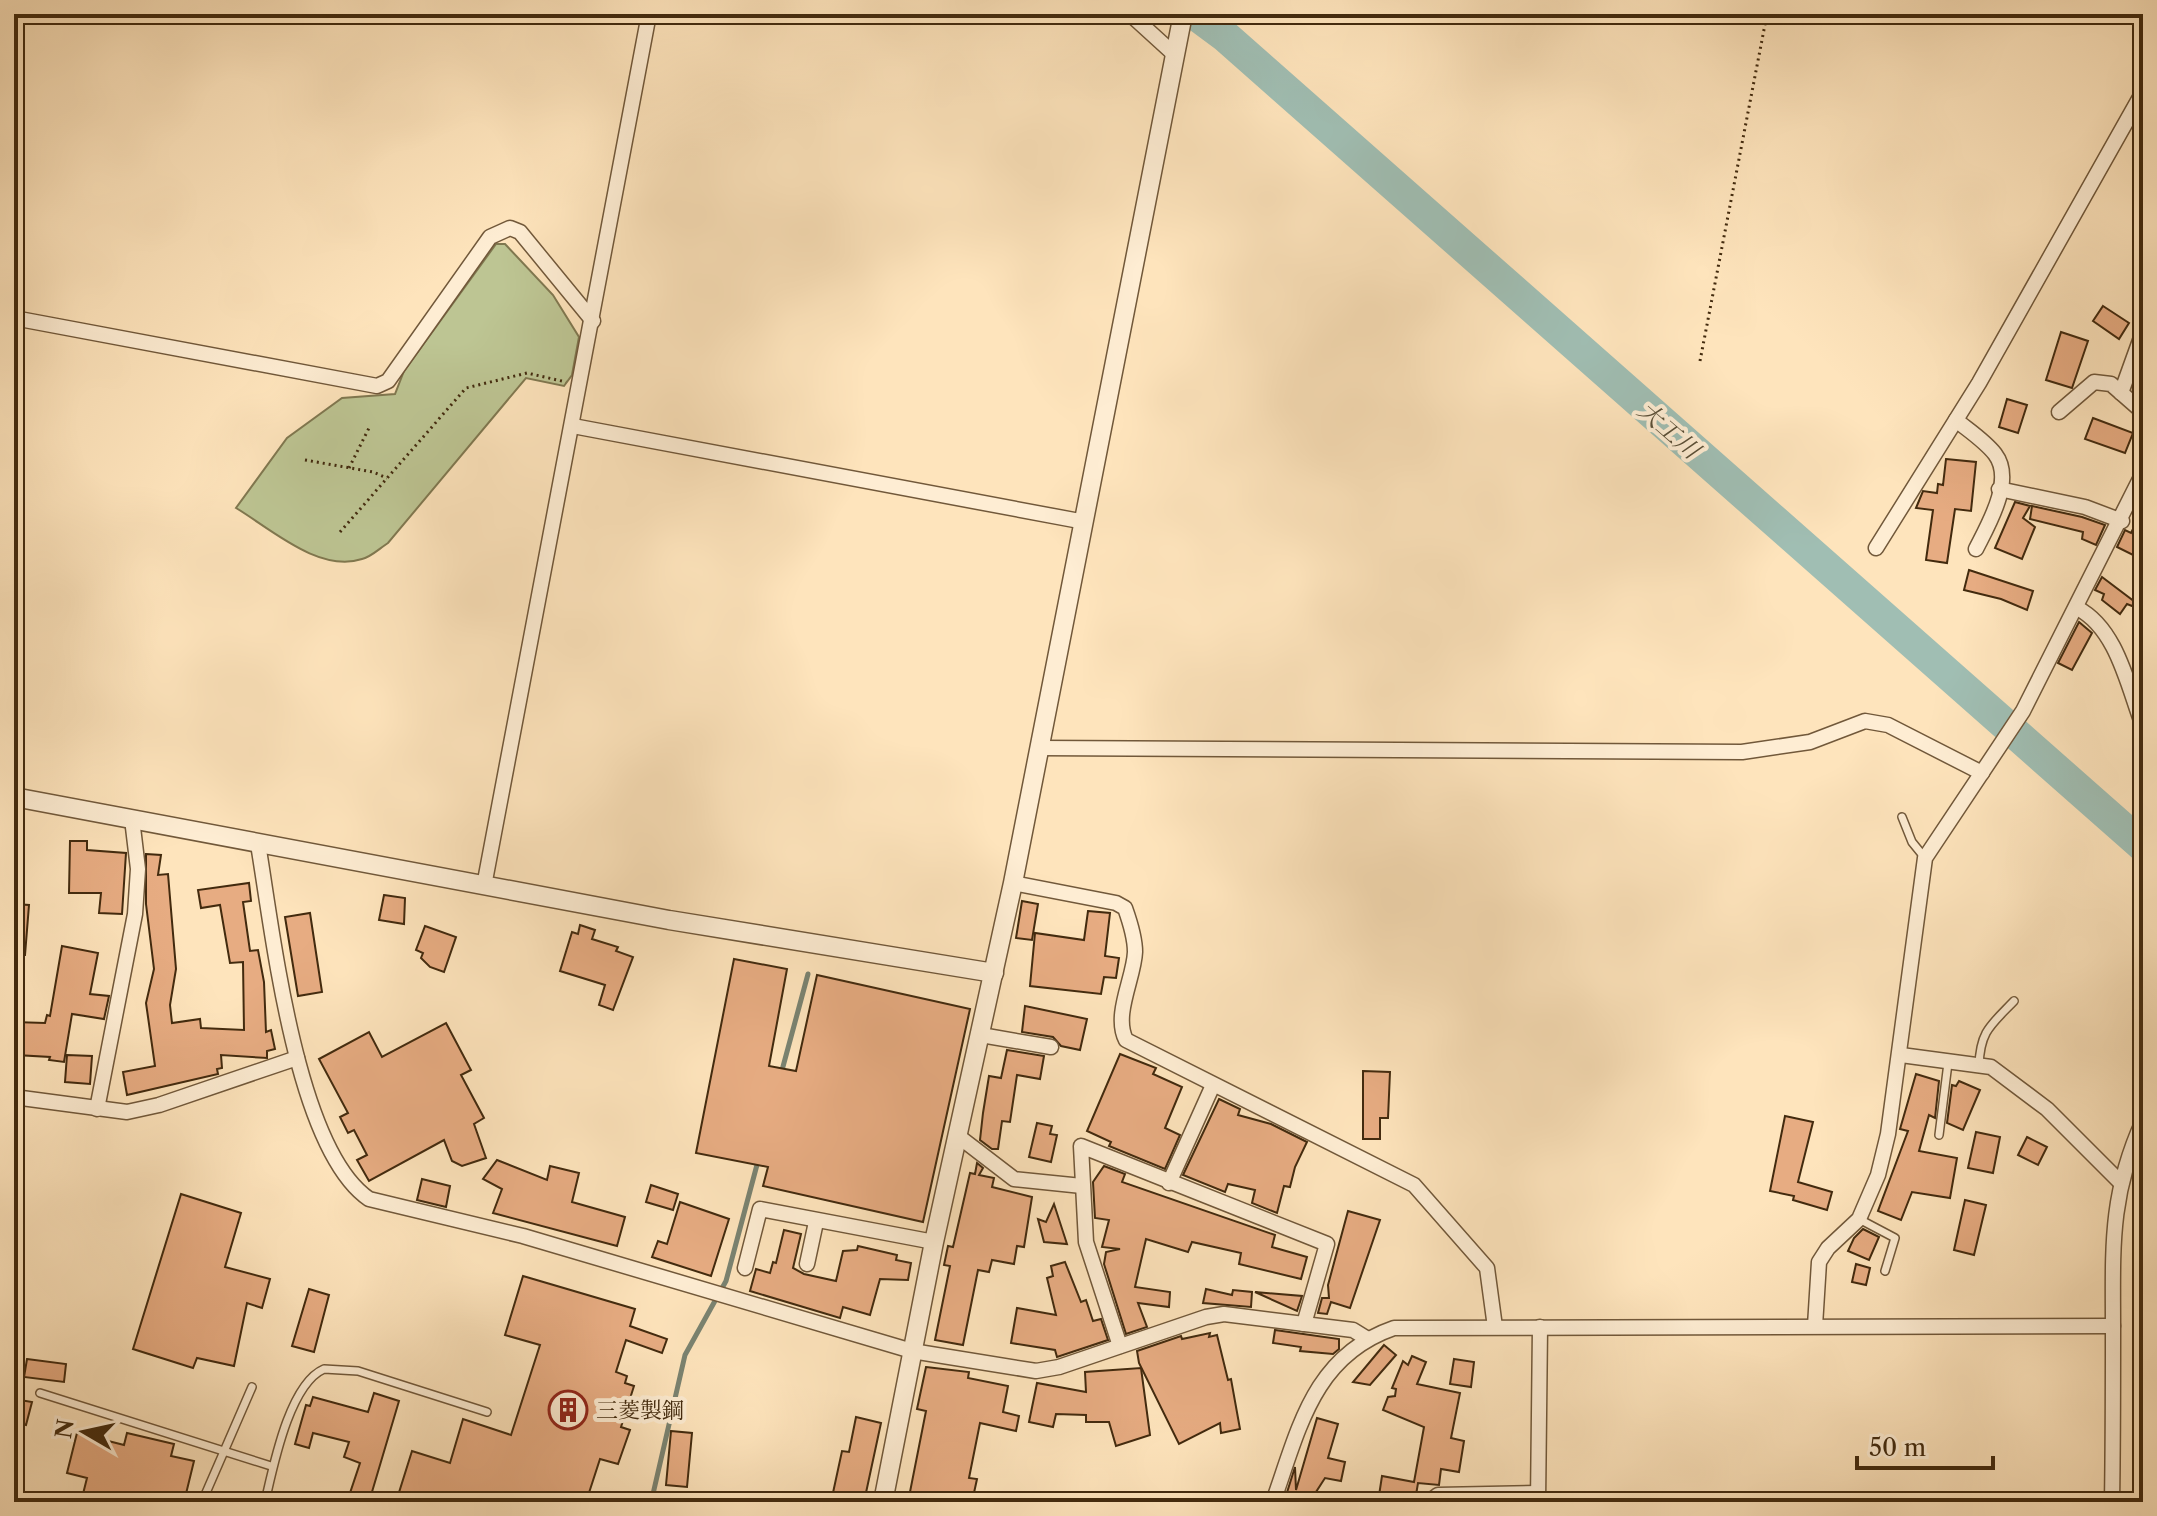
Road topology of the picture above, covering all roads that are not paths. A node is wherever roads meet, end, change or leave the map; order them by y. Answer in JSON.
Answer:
{"nodes":[{"id":1,"x":649,"y":14,"type":"edge"},
{"id":2,"x":1130,"y":14,"type":"edge"},
{"id":3,"x":1183,"y":14,"type":"edge"},
{"id":4,"x":1175,"y":55,"type":"junction"},
{"id":5,"x":2143,"y":92,"type":"edge"},
{"id":6,"x":14,"y":318,"type":"edge"},
{"id":7,"x":593,"y":321,"type":"junction"},
{"id":8,"x":2143,"y":332,"type":"edge"},
{"id":9,"x":2121,"y":393,"type":"junction"},
{"id":10,"x":2059,"y":412,"type":"dead end"},
{"id":11,"x":2143,"y":412,"type":"edge"},
{"id":12,"x":1956,"y":420,"type":"junction"},
{"id":13,"x":573,"y":426,"type":"junction"},
{"id":14,"x":2143,"y":473,"type":"edge"},
{"id":15,"x":1999,"y":489,"type":"junction"},
{"id":16,"x":2140,"y":490,"type":"edge"},
{"id":17,"x":2122,"y":521,"type":"junction"},
{"id":18,"x":1085,"y":522,"type":"junction"},
{"id":19,"x":1876,"y":548,"type":"dead end"},
{"id":20,"x":1976,"y":549,"type":"dead end"},
{"id":21,"x":2077,"y":608,"type":"junction"},
{"id":22,"x":2143,"y":726,"type":"edge"},
{"id":23,"x":1039,"y":748,"type":"junction"},
{"id":24,"x":1982,"y":773,"type":"junction"},
{"id":25,"x":14,"y":797,"type":"edge"},
{"id":26,"x":1902,"y":817,"type":"dead end"},
{"id":27,"x":132,"y":819,"type":"junction"},
{"id":28,"x":258,"y":844,"type":"junction"},
{"id":29,"x":1925,"y":858,"type":"junction"},
{"id":30,"x":1013,"y":883,"type":"junction"},
{"id":31,"x":484,"y":886,"type":"junction"},
{"id":32,"x":994,"y":973,"type":"junction"},
{"id":33,"x":2014,"y":1001,"type":"dead end"},
{"id":34,"x":981,"y":1035,"type":"junction"},
{"id":35,"x":1051,"y":1047,"type":"dead end"},
{"id":36,"x":1901,"y":1055,"type":"junction"},
{"id":37,"x":297,"y":1058,"type":"junction"},
{"id":38,"x":1948,"y":1063,"type":"junction"},
{"id":39,"x":1979,"y":1066,"type":"junction"},
{"id":40,"x":1213,"y":1085,"type":"junction"},
{"id":41,"x":14,"y":1097,"type":"edge"},
{"id":42,"x":97,"y":1109,"type":"junction"},
{"id":43,"x":2143,"y":1121,"type":"edge"},
{"id":44,"x":1939,"y":1135,"type":"dead end"},
{"id":45,"x":958,"y":1136,"type":"junction"},
{"id":46,"x":1169,"y":1183,"type":"junction"},
{"id":47,"x":2121,"y":1183,"type":"junction"},
{"id":48,"x":1082,"y":1186,"type":"junction"},
{"id":49,"x":1859,"y":1219,"type":"junction"},
{"id":50,"x":816,"y":1222,"type":"junction"},
{"id":51,"x":934,"y":1242,"type":"junction"},
{"id":52,"x":807,"y":1264,"type":"dead end"},
{"id":53,"x":745,"y":1268,"type":"dead end"},
{"id":54,"x":1885,"y":1271,"type":"dead end"},
{"id":55,"x":1304,"y":1324,"type":"junction"},
{"id":56,"x":1815,"y":1326,"type":"junction"},
{"id":57,"x":2113,"y":1326,"type":"junction"},
{"id":58,"x":1495,"y":1327,"type":"junction"},
{"id":59,"x":1540,"y":1327,"type":"junction"},
{"id":60,"x":1366,"y":1338,"type":"junction"},
{"id":61,"x":1120,"y":1346,"type":"junction"},
{"id":62,"x":912,"y":1351,"type":"junction"},
{"id":63,"x":252,"y":1387,"type":"dead end"},
{"id":64,"x":40,"y":1393,"type":"dead end"},
{"id":65,"x":487,"y":1412,"type":"dead end"},
{"id":66,"x":224,"y":1450,"type":"junction"},
{"id":67,"x":271,"y":1466,"type":"junction"},
{"id":68,"x":1538,"y":1497,"type":"edge"},
{"id":69,"x":202,"y":1502,"type":"edge"},
{"id":70,"x":265,"y":1502,"type":"edge"},
{"id":71,"x":883,"y":1502,"type":"edge"},
{"id":72,"x":1273,"y":1502,"type":"edge"},
{"id":73,"x":1429,"y":1502,"type":"edge"},
{"id":74,"x":2112,"y":1502,"type":"edge"}],
"edges":[{"from":1,"to":7,"type":"street"},
{"from":2,"to":4,"type":"street"},
{"from":3,"to":4,"type":"street"},
{"from":4,"to":18,"type":"street"},
{"from":5,"to":12,"type":"street"},
{"from":6,"to":7,"type":"street"},
{"from":7,"to":13,"type":"street"},
{"from":8,"to":9,"type":"street"},
{"from":9,"to":10,"type":"street"},
{"from":9,"to":11,"type":"street"},
{"from":12,"to":15,"type":"street"},
{"from":12,"to":19,"type":"street"},
{"from":13,"to":18,"type":"street"},
{"from":13,"to":31,"type":"street"},
{"from":14,"to":16,"type":"street"},
{"from":15,"to":17,"type":"street"},
{"from":15,"to":20,"type":"street"},
{"from":16,"to":17,"type":"street"},
{"from":17,"to":21,"type":"street"},
{"from":18,"to":23,"type":"street"},
{"from":21,"to":22,"type":"street"},
{"from":21,"to":24,"type":"street"},
{"from":23,"to":24,"type":"street"},
{"from":23,"to":30,"type":"street"},
{"from":24,"to":29,"type":"street"},
{"from":25,"to":27,"type":"street"},
{"from":26,"to":29,"type":"lane"},
{"from":27,"to":28,"type":"street"},
{"from":27,"to":42,"type":"street"},
{"from":28,"to":31,"type":"street"},
{"from":28,"to":37,"type":"street"},
{"from":29,"to":36,"type":"street"},
{"from":30,"to":32,"type":"street"},
{"from":30,"to":40,"type":"street"},
{"from":31,"to":32,"type":"street"},
{"from":32,"to":34,"type":"street"},
{"from":33,"to":39,"type":"lane"},
{"from":34,"to":35,"type":"street"},
{"from":34,"to":45,"type":"street"},
{"from":36,"to":38,"type":"street"},
{"from":36,"to":49,"type":"street"},
{"from":37,"to":42,"type":"street"},
{"from":37,"to":62,"type":"street"},
{"from":38,"to":39,"type":"street"},
{"from":38,"to":44,"type":"lane"},
{"from":39,"to":47,"type":"street"},
{"from":40,"to":46,"type":"street"},
{"from":40,"to":58,"type":"street"},
{"from":41,"to":42,"type":"street"},
{"from":43,"to":47,"type":"street"},
{"from":45,"to":48,"type":"street"},
{"from":45,"to":51,"type":"street"},
{"from":46,"to":48,"type":"street"},
{"from":46,"to":55,"type":"street"},
{"from":47,"to":57,"type":"street"},
{"from":48,"to":61,"type":"street"},
{"from":49,"to":54,"type":"lane"},
{"from":49,"to":56,"type":"street"},
{"from":50,"to":51,"type":"street"},
{"from":50,"to":52,"type":"street"},
{"from":50,"to":53,"type":"street"},
{"from":51,"to":62,"type":"street"},
{"from":55,"to":60,"type":"street"},
{"from":55,"to":61,"type":"street"},
{"from":56,"to":57,"type":"street"},
{"from":56,"to":59,"type":"street"},
{"from":57,"to":74,"type":"street"},
{"from":58,"to":59,"type":"street"},
{"from":58,"to":60,"type":"street"},
{"from":59,"to":68,"type":"street"},
{"from":60,"to":72,"type":"street"},
{"from":61,"to":62,"type":"street"},
{"from":62,"to":71,"type":"street"},
{"from":63,"to":66,"type":"lane"},
{"from":64,"to":66,"type":"lane"},
{"from":65,"to":67,"type":"lane"},
{"from":66,"to":67,"type":"lane"},
{"from":66,"to":69,"type":"lane"},
{"from":67,"to":70,"type":"lane"},
{"from":68,"to":73,"type":"street"}]}
